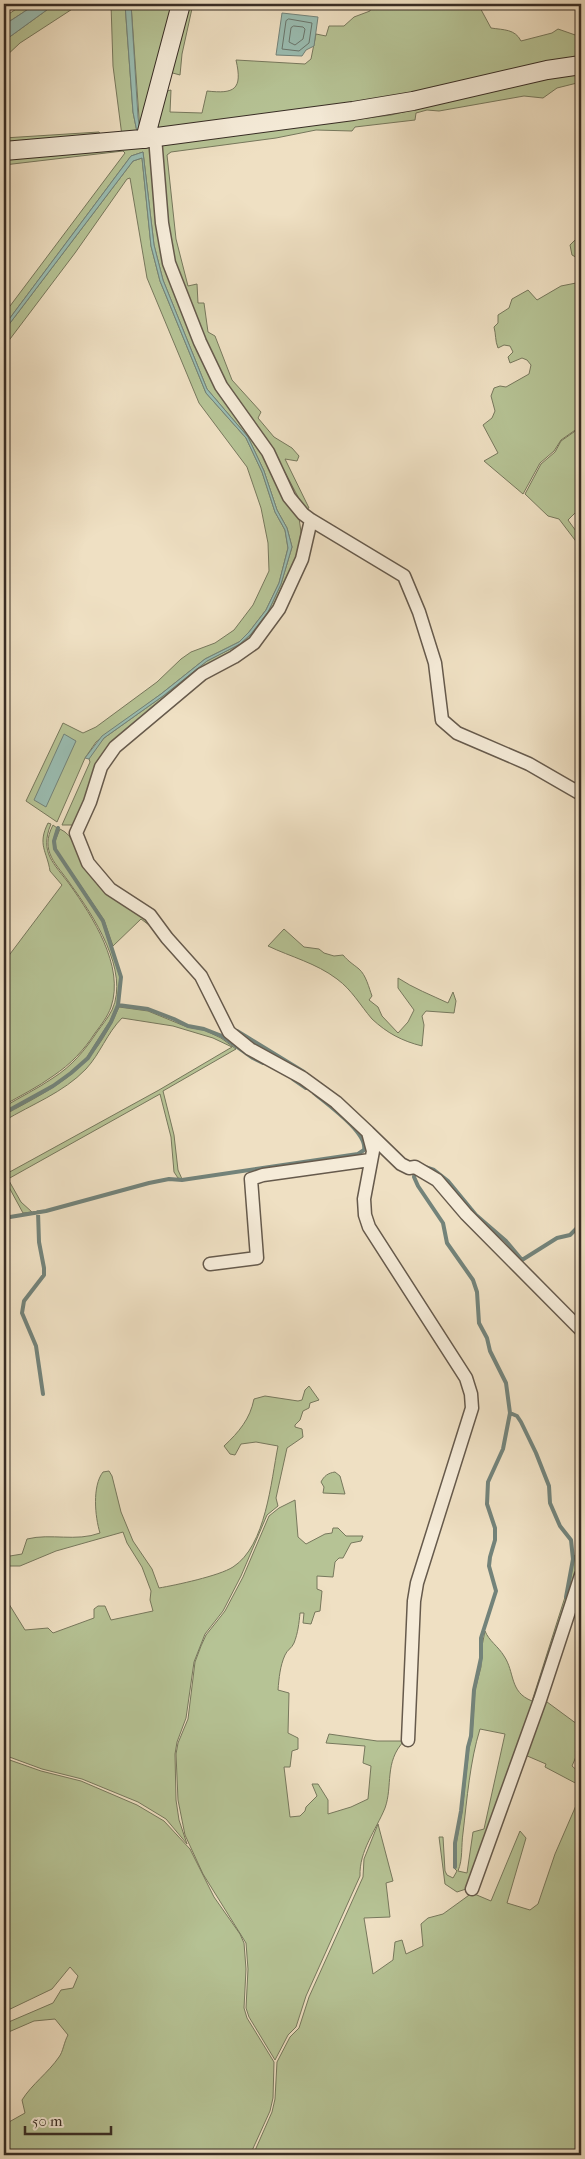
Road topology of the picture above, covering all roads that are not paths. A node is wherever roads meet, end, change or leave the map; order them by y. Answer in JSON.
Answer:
{"nodes":[{"id":1,"x":181,"y":4,"type":"edge"},
{"id":2,"x":581,"y":65,"type":"edge"},
{"id":3,"x":142,"y":139,"type":"junction"},
{"id":4,"x":4,"y":151,"type":"edge"},
{"id":5,"x":310,"y":520,"type":"junction"},
{"id":6,"x":581,"y":794,"type":"edge"},
{"id":7,"x":368,"y":1132,"type":"junction"},
{"id":8,"x":370,"y":1160,"type":"junction"},
{"id":9,"x":210,"y":1264,"type":"dead end"},
{"id":10,"x":581,"y":1330,"type":"edge"},
{"id":11,"x":581,"y":1575,"type":"edge"},
{"id":12,"x":408,"y":1740,"type":"dead end"},
{"id":13,"x":472,"y":1888,"type":"dead end"}],
"edges":[{"from":1,"to":3,"type":"main road"},
{"from":2,"to":3,"type":"main road"},
{"from":3,"to":4,"type":"main road"},
{"from":3,"to":5,"type":"street"},
{"from":5,"to":6,"type":"street"},
{"from":5,"to":7,"type":"street"},
{"from":7,"to":8,"type":"street"},
{"from":7,"to":10,"type":"street"},
{"from":8,"to":9,"type":"street"},
{"from":8,"to":12,"type":"street"},
{"from":11,"to":13,"type":"street"}]}
